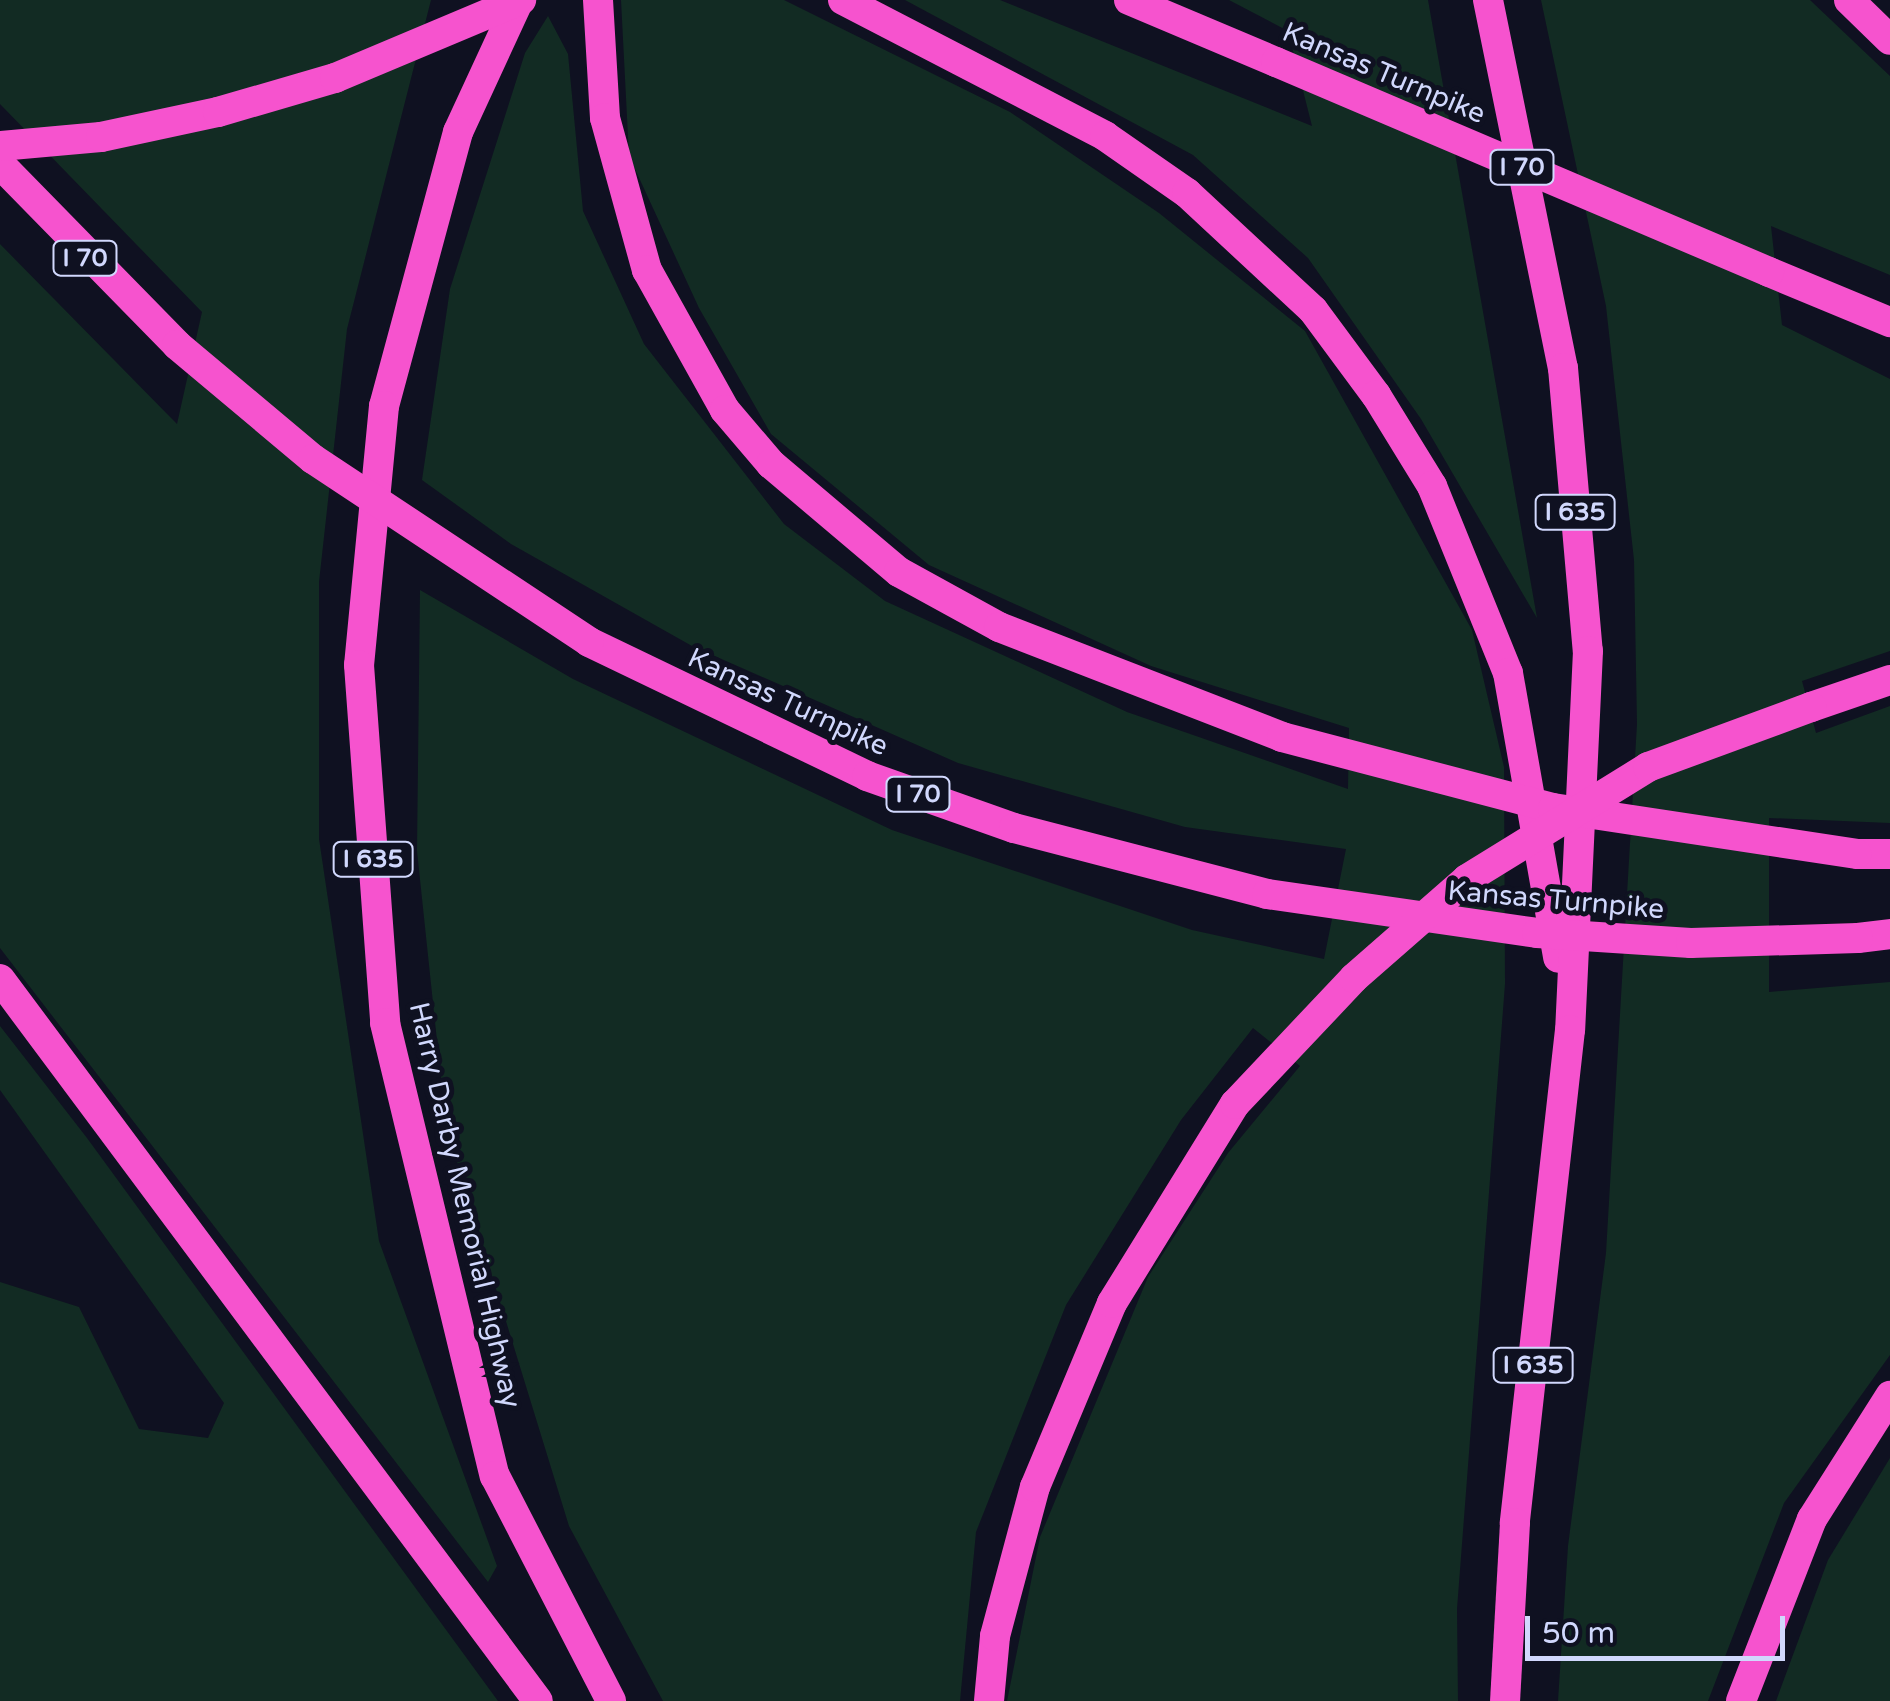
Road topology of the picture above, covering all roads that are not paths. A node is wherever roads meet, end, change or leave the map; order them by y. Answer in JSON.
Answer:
{"nodes":[{"id":1,"x":520,"y":0,"type":"edge"},
{"id":2,"x":598,"y":0,"type":"edge"},
{"id":3,"x":844,"y":0,"type":"edge"},
{"id":4,"x":1128,"y":0,"type":"edge"},
{"id":5,"x":1488,"y":0,"type":"edge"},
{"id":6,"x":1849,"y":0,"type":"edge"},
{"id":7,"x":1890,"y":40,"type":"edge"},
{"id":8,"x":0,"y":146,"type":"edge"},
{"id":9,"x":0,"y":164,"type":"edge"},
{"id":10,"x":1890,"y":322,"type":"edge"},
{"id":11,"x":1890,"y":680,"type":"edge"},
{"id":12,"x":1890,"y":854,"type":"edge"},
{"id":13,"x":1890,"y":934,"type":"edge"},
{"id":14,"x":0,"y":978,"type":"edge"},
{"id":15,"x":1570,"y":1030,"type":"junction"},
{"id":16,"x":1890,"y":1396,"type":"edge"},
{"id":17,"x":538,"y":1701,"type":"edge"},
{"id":18,"x":611,"y":1701,"type":"edge"},
{"id":19,"x":988,"y":1701,"type":"edge"},
{"id":20,"x":1505,"y":1701,"type":"edge"},
{"id":21,"x":1741,"y":1701,"type":"edge"}],
"edges":[{"from":1,"to":8,"type":"highway","bridge":true},
{"from":1,"to":18,"type":"highway","name":"Harry Darby Memorial Highway","number":"I 635"},
{"from":2,"to":12,"type":"highway","bridge":true},
{"from":3,"to":15,"type":"highway"},
{"from":4,"to":10,"type":"highway","name":"Kansas Turnpike","number":"I 70","bridge":true},
{"from":5,"to":15,"type":"highway","number":"I 635"},
{"from":6,"to":7,"type":"highway"},
{"from":9,"to":13,"type":"highway","name":"Kansas Turnpike","number":"I 70","bridge":true},
{"from":11,"to":19,"type":"highway","bridge":true},
{"from":14,"to":17,"type":"highway"},
{"from":15,"to":20,"type":"highway","number":"I 635"},
{"from":16,"to":21,"type":"highway"}]}
